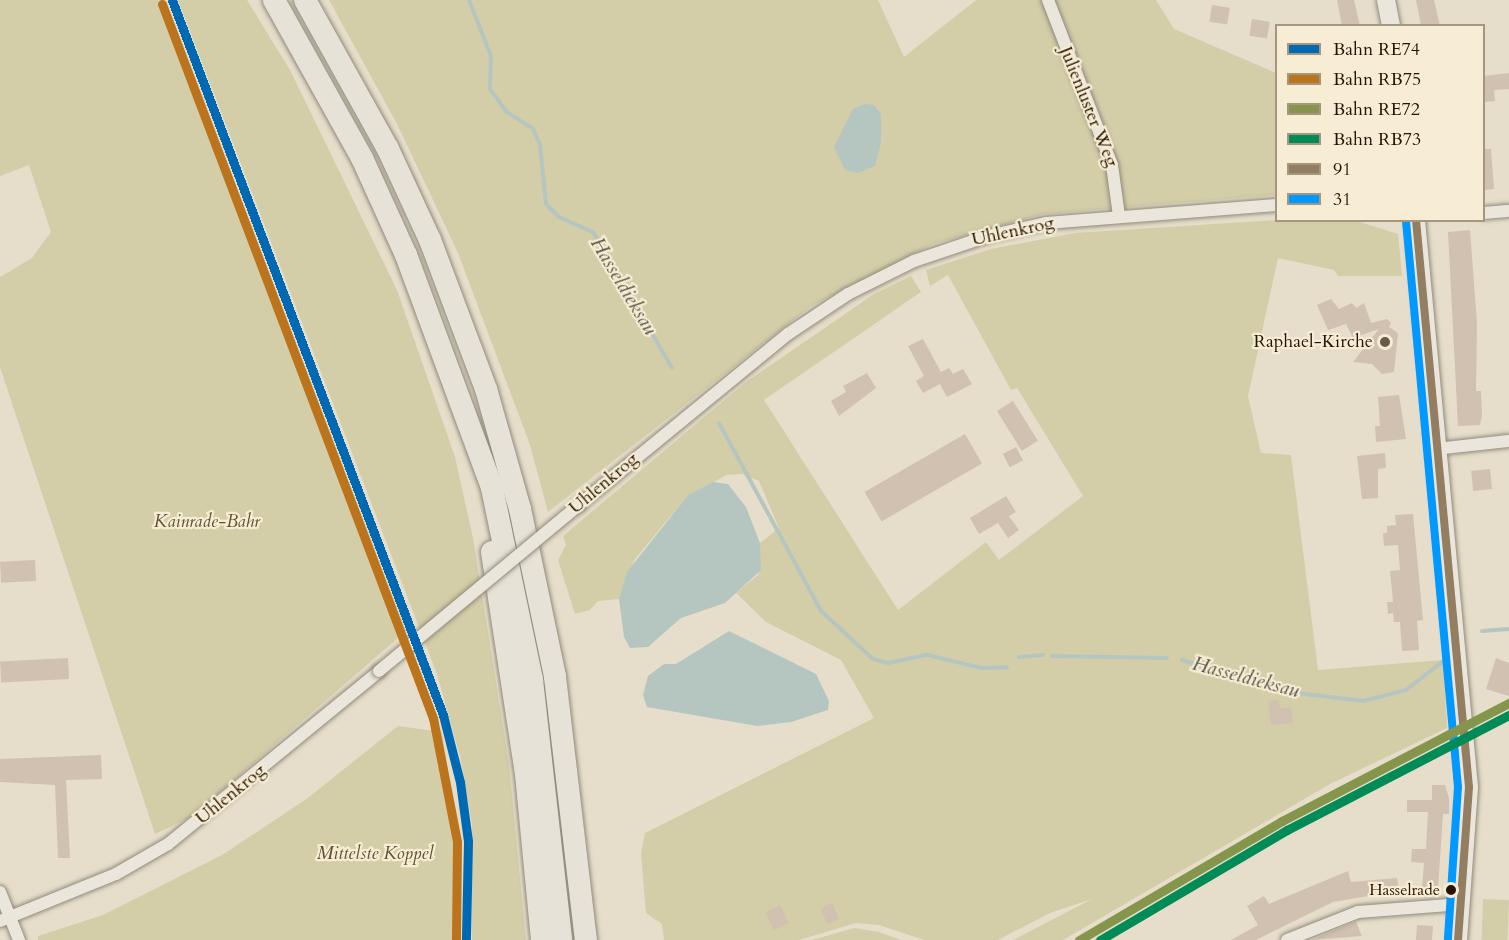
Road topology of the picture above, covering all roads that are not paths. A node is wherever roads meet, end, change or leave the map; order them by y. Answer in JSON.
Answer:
{"nodes":[{"id":1,"x":274,"y":0,"type":"edge"},
{"id":2,"x":305,"y":0,"type":"edge"},
{"id":3,"x":1048,"y":0,"type":"edge"},
{"id":4,"x":1386,"y":0,"type":"edge"},
{"id":5,"x":1391,"y":24,"type":"edge"},
{"id":6,"x":1275,"y":205,"type":"edge"},
{"id":7,"x":1509,"y":211,"type":"edge"},
{"id":8,"x":1485,"y":213,"type":"edge"},
{"id":9,"x":1119,"y":216,"type":"junction"},
{"id":10,"x":1416,"y":222,"type":"edge"},
{"id":11,"x":471,"y":429,"type":"junction"},
{"id":12,"x":1509,"y":441,"type":"edge"},
{"id":13,"x":1436,"y":449,"type":"junction"},
{"id":14,"x":0,"y":892,"type":"edge"},
{"id":15,"x":1462,"y":904,"type":"junction"},
{"id":16,"x":5,"y":920,"type":"edge"},
{"id":17,"x":19,"y":940,"type":"edge"},
{"id":18,"x":542,"y":940,"type":"edge"},
{"id":19,"x":561,"y":940,"type":"edge"},
{"id":20,"x":586,"y":940,"type":"edge"},
{"id":21,"x":1287,"y":940,"type":"edge"},
{"id":22,"x":1458,"y":940,"type":"edge"}],
"edges":[{"from":1,"to":11,"type":"highway"},
{"from":2,"to":20,"type":"highway"},
{"from":3,"to":9,"type":"street","name":"Julienluster Weg"},
{"from":4,"to":5,"type":"street"},
{"from":6,"to":9,"type":"street","name":"Uhlenkrog"},
{"from":7,"to":8,"type":"street"},
{"from":9,"to":16,"type":"street","name":"Uhlenkrog","bridge":true},
{"from":10,"to":13,"type":"street"},
{"from":11,"to":18,"type":"highway"},
{"from":11,"to":19,"type":"highway"},
{"from":12,"to":13,"type":"street"},
{"from":13,"to":15,"type":"street"},
{"from":14,"to":16,"type":"street"},
{"from":15,"to":21,"type":"street"},
{"from":15,"to":22,"type":"street"},
{"from":16,"to":17,"type":"street"}]}
